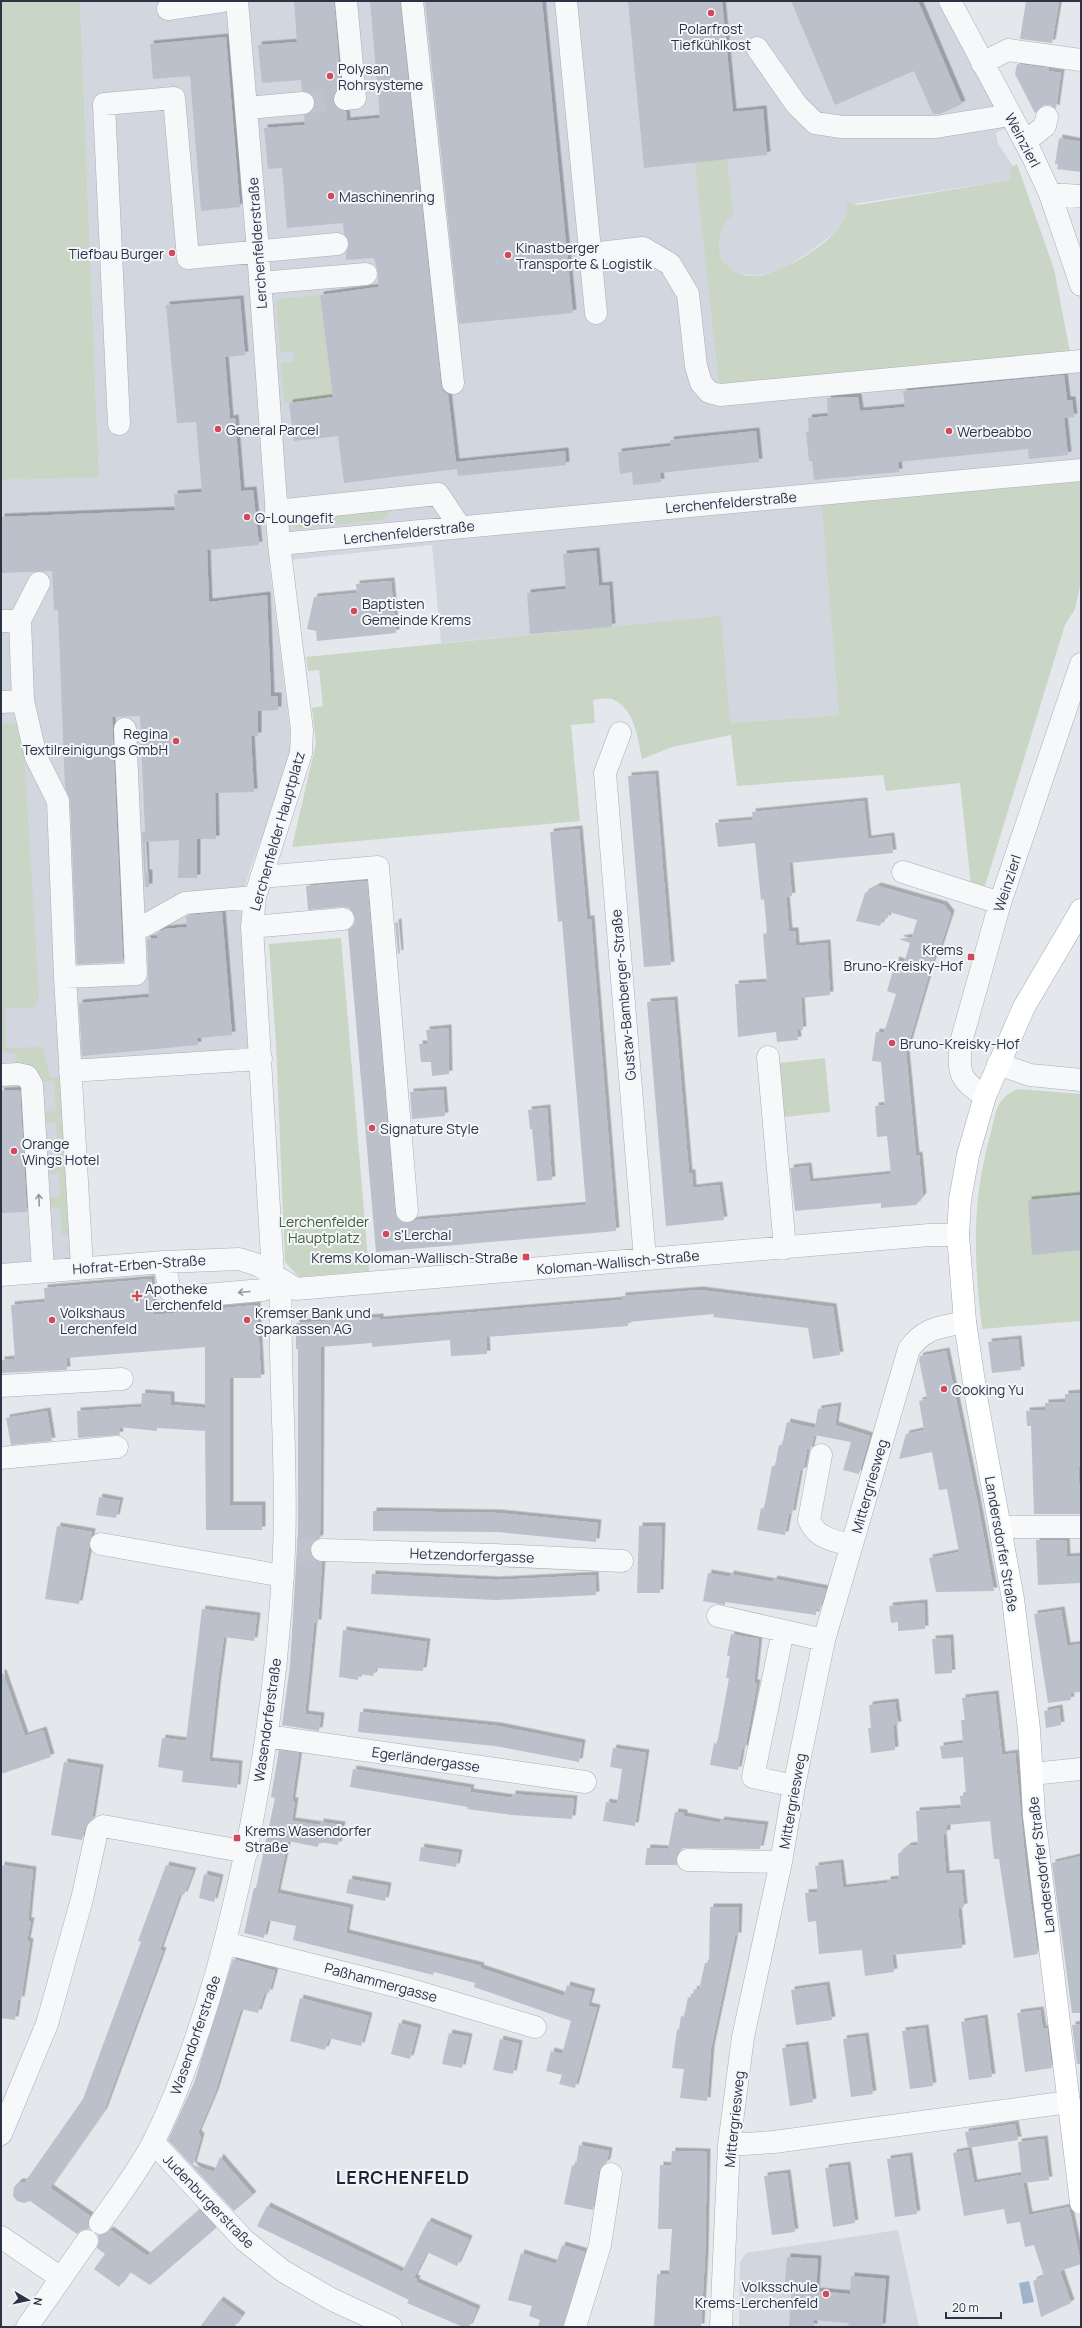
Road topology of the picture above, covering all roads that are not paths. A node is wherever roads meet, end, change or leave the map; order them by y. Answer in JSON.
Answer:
{"nodes":[{"id":1,"x":222,"y":1,"type":"edge"},
{"id":2,"x":237,"y":1,"type":"edge"},
{"id":3,"x":346,"y":1,"type":"edge"},
{"id":4,"x":412,"y":1,"type":"edge"},
{"id":5,"x":566,"y":1,"type":"edge"},
{"id":6,"x":950,"y":1,"type":"edge"},
{"id":7,"x":168,"y":9,"type":"dead end"},
{"id":8,"x":758,"y":48,"type":"dead end"},
{"id":9,"x":1081,"y":60,"type":"edge"},
{"id":10,"x":982,"y":63,"type":"junction"},
{"id":11,"x":345,"y":99,"type":"tunnel mouth"},
{"id":12,"x":303,"y":103,"type":"tunnel mouth"},
{"id":13,"x":247,"y":108,"type":"junction"},
{"id":14,"x":1010,"y":115,"type":"junction"},
{"id":15,"x":1047,"y":117,"type":"dead end"},
{"id":16,"x":1025,"y":142,"type":"junction"},
{"id":17,"x":1050,"y":194,"type":"junction"},
{"id":18,"x":1081,"y":196,"type":"edge"},
{"id":19,"x":337,"y":244,"type":"dead end"},
{"id":20,"x":258,"y":251,"type":"junction"},
{"id":21,"x":591,"y":254,"type":"junction"},
{"id":22,"x":366,"y":274,"type":"dead end"},
{"id":23,"x":260,"y":284,"type":"junction"},
{"id":24,"x":1081,"y":285,"type":"edge"},
{"id":25,"x":596,"y":313,"type":"dead end"},
{"id":26,"x":1081,"y":361,"type":"edge"},
{"id":27,"x":453,"y":383,"type":"dead end"},
{"id":28,"x":119,"y":424,"type":"dead end"},
{"id":29,"x":1081,"y":470,"type":"edge"},
{"id":30,"x":276,"y":511,"type":"junction"},
{"id":31,"x":460,"y":527,"type":"junction"},
{"id":32,"x":279,"y":544,"type":"junction"},
{"id":33,"x":39,"y":583,"type":"dead end"},
{"id":34,"x":10,"y":621,"type":"edge"},
{"id":35,"x":1081,"y":664,"type":"edge"},
{"id":36,"x":23,"y":701,"type":"junction"},
{"id":37,"x":1,"y":702,"type":"edge"},
{"id":38,"x":125,"y":730,"type":"dead end"},
{"id":39,"x":620,"y":733,"type":"dead end"},
{"id":40,"x":903,"y":872,"type":"dead end"},
{"id":41,"x":258,"y":887,"type":"junction"},
{"id":42,"x":1000,"y":903,"type":"junction"},
{"id":43,"x":1081,"y":910,"type":"edge"},
{"id":44,"x":343,"y":919,"type":"dead end"},
{"id":45,"x":134,"y":927,"type":"junction"},
{"id":46,"x":252,"y":927,"type":"junction"},
{"id":47,"x":65,"y":977,"type":"junction"},
{"id":48,"x":768,"y":1057,"type":"dead end"},
{"id":49,"x":261,"y":1059,"type":"junction"},
{"id":50,"x":998,"y":1064,"type":"junction"},
{"id":51,"x":70,"y":1071,"type":"junction"},
{"id":52,"x":1,"y":1075,"type":"edge"},
{"id":53,"x":1081,"y":1080,"type":"edge"},
{"id":54,"x":985,"y":1096,"type":"junction"},
{"id":55,"x":408,"y":1211,"type":"dead end"},
{"id":56,"x":958,"y":1235,"type":"junction"},
{"id":57,"x":785,"y":1248,"type":"junction"},
{"id":58,"x":645,"y":1259,"type":"junction"},
{"id":59,"x":164,"y":1262,"type":"junction"},
{"id":60,"x":82,"y":1267,"type":"junction"},
{"id":61,"x":43,"y":1271,"type":"junction"},
{"id":62,"x":1,"y":1275,"type":"edge"},
{"id":63,"x":277,"y":1278,"type":"junction"},
{"id":64,"x":965,"y":1322,"type":"junction"},
{"id":65,"x":122,"y":1379,"type":"dead end"},
{"id":66,"x":1,"y":1386,"type":"edge"},
{"id":67,"x":117,"y":1447,"type":"dead end"},
{"id":68,"x":821,"y":1455,"type":"dead end"},
{"id":69,"x":1,"y":1458,"type":"edge"},
{"id":70,"x":1000,"y":1527,"type":"junction"},
{"id":71,"x":1081,"y":1527,"type":"edge"},
{"id":72,"x":101,"y":1544,"type":"dead end"},
{"id":73,"x":851,"y":1545,"type":"junction"},
{"id":74,"x":322,"y":1550,"type":"tunnel mouth"},
{"id":75,"x":622,"y":1561,"type":"dead end"},
{"id":76,"x":283,"y":1576,"type":"junction"},
{"id":77,"x":718,"y":1616,"type":"dead end"},
{"id":78,"x":783,"y":1631,"type":"junction"},
{"id":79,"x":824,"y":1640,"type":"junction"},
{"id":80,"x":267,"y":1736,"type":"junction"},
{"id":81,"x":1081,"y":1769,"type":"edge"},
{"id":82,"x":1032,"y":1774,"type":"junction"},
{"id":83,"x":586,"y":1782,"type":"dead end"},
{"id":84,"x":794,"y":1786,"type":"junction"},
{"id":85,"x":247,"y":1852,"type":"junction"},
{"id":86,"x":688,"y":1860,"type":"dead end"},
{"id":87,"x":781,"y":1862,"type":"junction"},
{"id":88,"x":225,"y":1943,"type":"junction"},
{"id":89,"x":535,"y":2027,"type":"dead end"},
{"id":90,"x":1069,"y":2102,"type":"junction"},
{"id":91,"x":1,"y":2134,"type":"edge"},
{"id":92,"x":153,"y":2142,"type":"junction"},
{"id":93,"x":729,"y":2145,"type":"junction"},
{"id":94,"x":611,"y":2174,"type":"dead end"},
{"id":95,"x":1081,"y":2203,"type":"edge"},
{"id":96,"x":100,"y":2223,"type":"dead end"},
{"id":97,"x":1,"y":2237,"type":"edge"},
{"id":98,"x":87,"y":2241,"type":"dead end"},
{"id":99,"x":61,"y":2278,"type":"junction"},
{"id":100,"x":27,"y":2327,"type":"edge"},
{"id":101,"x":391,"y":2327,"type":"edge"},
{"id":102,"x":575,"y":2327,"type":"edge"},
{"id":103,"x":721,"y":2327,"type":"edge"}],
"edges":[{"from":1,"to":7,"type":"street"},
{"from":2,"to":13,"type":"street","name":"Lerchenfelderstraße"},
{"from":3,"to":11,"type":"street"},
{"from":4,"to":27,"type":"street"},
{"from":5,"to":21,"type":"street"},
{"from":6,"to":10,"type":"street","name":"Weinzierl"},
{"from":8,"to":14,"type":"street"},
{"from":9,"to":10,"type":"street"},
{"from":10,"to":14,"type":"street","name":"Weinzierl"},
{"from":12,"to":13,"type":"street"},
{"from":13,"to":20,"type":"street","name":"Lerchenfelderstraße"},
{"from":14,"to":16,"type":"street","name":"Weinzierl"},
{"from":15,"to":16,"type":"street"},
{"from":16,"to":17,"type":"street","name":"Weinzierl"},
{"from":17,"to":18,"type":"street"},
{"from":17,"to":24,"type":"street","name":"Weinzierl"},
{"from":19,"to":20,"type":"street"},
{"from":20,"to":23,"type":"street","name":"Lerchenfelderstraße"},
{"from":20,"to":28,"type":"street"},
{"from":21,"to":25,"type":"street"},
{"from":21,"to":26,"type":"street"},
{"from":22,"to":23,"type":"street"},
{"from":23,"to":30,"type":"street","name":"Lerchenfelderstraße"},
{"from":29,"to":31,"type":"street","name":"Lerchenfelderstraße"},
{"from":30,"to":31,"type":"street"},
{"from":30,"to":32,"type":"street","name":"Lerchenfelderstraße"},
{"from":31,"to":32,"type":"street","name":"Lerchenfelderstraße"},
{"from":32,"to":41,"type":"street","name":"Lerchenfelder Hauptplatz"},
{"from":33,"to":34,"type":"street"},
{"from":34,"to":36,"type":"street"},
{"from":35,"to":42,"type":"street","name":"Weinzierl"},
{"from":36,"to":37,"type":"street"},
{"from":36,"to":47,"type":"street"},
{"from":38,"to":45,"type":"street"},
{"from":39,"to":58,"type":"street","name":"Gustav-Bamberger-Straße"},
{"from":40,"to":42,"type":"street"},
{"from":41,"to":45,"type":"street"},
{"from":41,"to":46,"type":"street","name":"Lerchenfelder Hauptplatz"},
{"from":41,"to":55,"type":"street"},
{"from":42,"to":54,"type":"street","name":"Weinzierl"},
{"from":43,"to":50,"type":"main road","name":"Landersdorfer Straße"},
{"from":44,"to":46,"type":"street"},
{"from":45,"to":47,"type":"street"},
{"from":46,"to":49,"type":"street","name":"Lerchenfelder Hauptplatz"},
{"from":47,"to":51,"type":"street"},
{"from":48,"to":57,"type":"street"},
{"from":49,"to":51,"type":"street"},
{"from":49,"to":63,"type":"street","name":"Lerchenfelder Hauptplatz"},
{"from":50,"to":53,"type":"street"},
{"from":50,"to":54,"type":"main road","name":"Landersdorfer Straße"},
{"from":51,"to":60,"type":"street"},
{"from":61,"to":52,"type":"street","one_way":true},
{"from":54,"to":56,"type":"main road","name":"Landersdorfer Straße"},
{"from":56,"to":57,"type":"street","name":"Koloman-Wallisch-Straße"},
{"from":56,"to":64,"type":"main road","name":"Landersdorfer Straße"},
{"from":57,"to":58,"type":"street","name":"Koloman-Wallisch-Straße"},
{"from":58,"to":63,"type":"street","name":"Koloman-Wallisch-Straße"},
{"from":59,"to":60,"type":"street","name":"Hofrat-Erben-Straße"},
{"from":59,"to":63,"type":"street","name":"Hofrat-Erben-Straße"},
{"from":63,"to":59,"type":"street","one_way":true},
{"from":60,"to":61,"type":"street","name":"Hofrat-Erben-Straße"},
{"from":61,"to":62,"type":"street","name":"Hofrat-Erben-Straße"},
{"from":63,"to":76,"type":"street","name":"Wasendorferstraße"},
{"from":64,"to":70,"type":"main road","name":"Landersdorfer Straße"},
{"from":64,"to":73,"type":"street","name":"Mittergriesweg"},
{"from":65,"to":66,"type":"street"},
{"from":67,"to":69,"type":"street"},
{"from":68,"to":73,"type":"street"},
{"from":70,"to":71,"type":"street"},
{"from":70,"to":82,"type":"main road","name":"Landersdorfer Straße"},
{"from":72,"to":76,"type":"street"},
{"from":73,"to":79,"type":"street","name":"Mittergriesweg"},
{"from":74,"to":75,"type":"street","name":"Hetzendorfergasse"},
{"from":76,"to":80,"type":"street","name":"Wasendorferstraße"},
{"from":77,"to":78,"type":"street"},
{"from":78,"to":79,"type":"street"},
{"from":78,"to":84,"type":"street"},
{"from":79,"to":84,"type":"street","name":"Mittergriesweg"},
{"from":80,"to":83,"type":"street","name":"Egerländergasse"},
{"from":80,"to":85,"type":"street","name":"Wasendorferstraße"},
{"from":81,"to":82,"type":"street"},
{"from":82,"to":90,"type":"main road","name":"Landersdorfer Straße"},
{"from":84,"to":87,"type":"street","name":"Mittergriesweg"},
{"from":85,"to":88,"type":"street","name":"Wasendorferstraße"},
{"from":85,"to":91,"type":"street"},
{"from":86,"to":87,"type":"street"},
{"from":87,"to":93,"type":"street","name":"Mittergriesweg"},
{"from":88,"to":89,"type":"street","name":"Paßhammergasse"},
{"from":88,"to":92,"type":"street","name":"Wasendorferstraße"},
{"from":90,"to":93,"type":"street"},
{"from":90,"to":95,"type":"main road","name":"Landersdorfer Straße"},
{"from":92,"to":96,"type":"street","name":"Wasendorferstraße"},
{"from":92,"to":101,"type":"street","name":"Judenburgerstraße"},
{"from":93,"to":103,"type":"street","name":"Mittergriesweg"},
{"from":94,"to":102,"type":"street"},
{"from":97,"to":99,"type":"street"},
{"from":98,"to":99,"type":"street"},
{"from":99,"to":100,"type":"street"}]}
